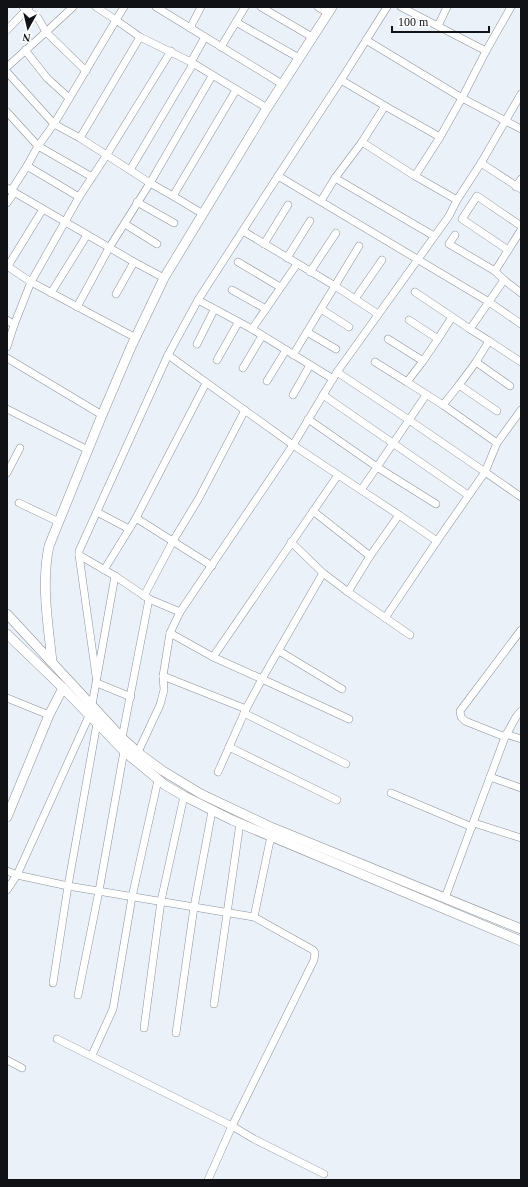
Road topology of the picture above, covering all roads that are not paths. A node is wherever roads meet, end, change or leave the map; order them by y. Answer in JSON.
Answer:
{"nodes":[{"id":1,"x":73,"y":7,"type":"edge"},
{"id":2,"x":96,"y":7,"type":"edge"},
{"id":3,"x":124,"y":7,"type":"edge"},
{"id":4,"x":156,"y":7,"type":"edge"},
{"id":5,"x":201,"y":7,"type":"edge"},
{"id":6,"x":246,"y":7,"type":"edge"},
{"id":7,"x":261,"y":7,"type":"edge"},
{"id":8,"x":318,"y":7,"type":"edge"},
{"id":9,"x":387,"y":7,"type":"edge"},
{"id":10,"x":401,"y":7,"type":"edge"},
{"id":11,"x":448,"y":7,"type":"edge"},
{"id":12,"x":511,"y":7,"type":"edge"},
{"id":13,"x":26,"y":8,"type":"edge"},
{"id":14,"x":330,"y":10,"type":"edge"},
{"id":15,"x":116,"y":20,"type":"junction"},
{"id":16,"x":236,"y":22,"type":"junction"},
{"id":17,"x":438,"y":26,"type":"junction"},
{"id":18,"x":190,"y":28,"type":"junction"},
{"id":19,"x":7,"y":30,"type":"edge"},
{"id":20,"x":46,"y":32,"type":"junction"},
{"id":21,"x":140,"y":37,"type":"junction"},
{"id":22,"x":205,"y":37,"type":"junction"},
{"id":23,"x":312,"y":37,"type":"junction"},
{"id":24,"x":366,"y":40,"type":"junction"},
{"id":25,"x":221,"y":47,"type":"junction"},
{"id":26,"x":24,"y":50,"type":"junction"},
{"id":27,"x":171,"y":51,"type":"junction"},
{"id":28,"x":486,"y":51,"type":"junction"},
{"id":29,"x":299,"y":58,"type":"junction"},
{"id":30,"x":192,"y":63,"type":"junction"},
{"id":31,"x":7,"y":68,"type":"edge"},
{"id":32,"x":86,"y":71,"type":"junction"},
{"id":33,"x":7,"y":72,"type":"edge"},
{"id":34,"x":212,"y":76,"type":"junction"},
{"id":35,"x":341,"y":80,"type":"junction"},
{"id":36,"x":282,"y":84,"type":"junction"},
{"id":37,"x":236,"y":90,"type":"junction"},
{"id":38,"x":521,"y":94,"type":"edge"},
{"id":39,"x":69,"y":98,"type":"junction"},
{"id":40,"x":462,"y":98,"type":"junction"},
{"id":41,"x":385,"y":106,"type":"junction"},
{"id":42,"x":267,"y":108,"type":"junction"},
{"id":43,"x":7,"y":112,"type":"edge"},
{"id":44,"x":507,"y":120,"type":"junction"},
{"id":45,"x":54,"y":124,"type":"junction"},
{"id":46,"x":521,"y":129,"type":"edge"},
{"id":47,"x":440,"y":137,"type":"junction"},
{"id":48,"x":80,"y":138,"type":"junction"},
{"id":49,"x":362,"y":142,"type":"junction"},
{"id":50,"x":38,"y":146,"type":"junction"},
{"id":51,"x":106,"y":156,"type":"junction"},
{"id":52,"x":481,"y":163,"type":"junction"},
{"id":53,"x":27,"y":166,"type":"junction"},
{"id":54,"x":130,"y":170,"type":"junction"},
{"id":55,"x":278,"y":176,"type":"junction"},
{"id":56,"x":415,"y":176,"type":"junction"},
{"id":57,"x":92,"y":177,"type":"junction"},
{"id":58,"x":335,"y":178,"type":"junction"},
{"id":59,"x":521,"y":179,"type":"edge"},
{"id":60,"x":150,"y":183,"type":"junction"},
{"id":61,"x":519,"y":188,"type":"edge"},
{"id":62,"x":11,"y":191,"type":"edge"},
{"id":63,"x":173,"y":196,"type":"junction"},
{"id":64,"x":79,"y":197,"type":"junction"},
{"id":65,"x":457,"y":200,"type":"junction"},
{"id":66,"x":321,"y":201,"type":"junction"},
{"id":67,"x":137,"y":202,"type":"junction"},
{"id":68,"x":7,"y":203,"type":"edge"},
{"id":69,"x":288,"y":205,"type":"dead end"},
{"id":70,"x":42,"y":209,"type":"junction"},
{"id":71,"x":202,"y":214,"type":"junction"},
{"id":72,"x":310,"y":221,"type":"dead end"},
{"id":73,"x":64,"y":222,"type":"junction"},
{"id":74,"x":174,"y":223,"type":"dead end"},
{"id":75,"x":125,"y":224,"type":"junction"},
{"id":76,"x":521,"y":226,"type":"edge"},
{"id":77,"x":521,"y":230,"type":"edge"},
{"id":78,"x":244,"y":232,"type":"junction"},
{"id":79,"x":336,"y":233,"type":"dead end"},
{"id":80,"x":87,"y":235,"type":"junction"},
{"id":81,"x":455,"y":235,"type":"dead end"},
{"id":82,"x":434,"y":236,"type":"junction"},
{"id":83,"x":157,"y":244,"type":"dead end"},
{"id":84,"x":264,"y":244,"type":"junction"},
{"id":85,"x":359,"y":246,"type":"dead end"},
{"id":86,"x":109,"y":248,"type":"junction"},
{"id":87,"x":508,"y":250,"type":"junction"},
{"id":88,"x":287,"y":258,"type":"junction"},
{"id":89,"x":418,"y":259,"type":"junction"},
{"id":90,"x":382,"y":260,"type":"dead end"},
{"id":91,"x":134,"y":262,"type":"junction"},
{"id":92,"x":238,"y":262,"type":"dead end"},
{"id":93,"x":297,"y":264,"type":"junction"},
{"id":94,"x":7,"y":266,"type":"edge"},
{"id":95,"x":495,"y":271,"type":"junction"},
{"id":96,"x":310,"y":272,"type":"junction"},
{"id":97,"x":164,"y":278,"type":"junction"},
{"id":98,"x":504,"y":280,"type":"junction"},
{"id":99,"x":31,"y":282,"type":"junction"},
{"id":100,"x":335,"y":286,"type":"junction"},
{"id":101,"x":280,"y":287,"type":"junction"},
{"id":102,"x":232,"y":290,"type":"dead end"},
{"id":103,"x":415,"y":292,"type":"dead end"},
{"id":104,"x":51,"y":293,"type":"junction"},
{"id":105,"x":521,"y":293,"type":"edge"},
{"id":106,"x":116,"y":294,"type":"dead end"},
{"id":107,"x":356,"y":299,"type":"junction"},
{"id":108,"x":198,"y":300,"type":"junction"},
{"id":109,"x":488,"y":302,"type":"junction"},
{"id":110,"x":76,"y":306,"type":"junction"},
{"id":111,"x":266,"y":309,"type":"junction"},
{"id":112,"x":321,"y":309,"type":"junction"},
{"id":113,"x":214,"y":310,"type":"junction"},
{"id":114,"x":378,"y":314,"type":"junction"},
{"id":115,"x":452,"y":317,"type":"junction"},
{"id":116,"x":7,"y":320,"type":"edge"},
{"id":117,"x":409,"y":320,"type":"dead end"},
{"id":118,"x":238,"y":323,"type":"junction"},
{"id":119,"x":521,"y":324,"type":"edge"},
{"id":120,"x":14,"y":325,"type":"junction"},
{"id":121,"x":349,"y":327,"type":"dead end"},
{"id":122,"x":252,"y":329,"type":"junction"},
{"id":123,"x":470,"y":329,"type":"junction"},
{"id":124,"x":307,"y":332,"type":"junction"},
{"id":125,"x":262,"y":336,"type":"junction"},
{"id":126,"x":136,"y":338,"type":"junction"},
{"id":127,"x":388,"y":339,"type":"dead end"},
{"id":128,"x":438,"y":339,"type":"junction"},
{"id":129,"x":489,"y":341,"type":"junction"},
{"id":130,"x":197,"y":344,"type":"dead end"},
{"id":131,"x":7,"y":347,"type":"edge"},
{"id":132,"x":336,"y":349,"type":"dead end"},
{"id":133,"x":286,"y":350,"type":"junction"},
{"id":134,"x":168,"y":355,"type":"junction"},
{"id":135,"x":293,"y":355,"type":"junction"},
{"id":136,"x":7,"y":358,"type":"edge"},
{"id":137,"x":217,"y":360,"type":"dead end"},
{"id":138,"x":423,"y":361,"type":"junction"},
{"id":139,"x":375,"y":362,"type":"dead end"},
{"id":140,"x":476,"y":362,"type":"junction"},
{"id":141,"x":521,"y":362,"type":"edge"},
{"id":142,"x":310,"y":365,"type":"junction"},
{"id":143,"x":243,"y":368,"type":"dead end"},
{"id":144,"x":337,"y":372,"type":"junction"},
{"id":145,"x":333,"y":379,"type":"junction"},
{"id":146,"x":267,"y":381,"type":"dead end"},
{"id":147,"x":407,"y":382,"type":"junction"},
{"id":148,"x":206,"y":383,"type":"junction"},
{"id":149,"x":459,"y":384,"type":"junction"},
{"id":150,"x":510,"y":386,"type":"dead end"},
{"id":151,"x":293,"y":395,"type":"dead end"},
{"id":152,"x":426,"y":395,"type":"junction"},
{"id":153,"x":322,"y":396,"type":"junction"},
{"id":154,"x":443,"y":405,"type":"junction"},
{"id":155,"x":7,"y":409,"type":"edge"},
{"id":156,"x":245,"y":410,"type":"junction"},
{"id":157,"x":521,"y":410,"type":"edge"},
{"id":158,"x":497,"y":411,"type":"dead end"},
{"id":159,"x":102,"y":415,"type":"junction"},
{"id":160,"x":308,"y":419,"type":"junction"},
{"id":161,"x":409,"y":420,"type":"junction"},
{"id":162,"x":393,"y":443,"type":"junction"},
{"id":163,"x":497,"y":443,"type":"junction"},
{"id":164,"x":294,"y":445,"type":"junction"},
{"id":165,"x":20,"y":448,"type":"dead end"},
{"id":166,"x":88,"y":450,"type":"junction"},
{"id":167,"x":377,"y":467,"type":"junction"},
{"id":168,"x":485,"y":472,"type":"junction"},
{"id":169,"x":7,"y":473,"type":"edge"},
{"id":170,"x":338,"y":475,"type":"junction"},
{"id":171,"x":361,"y":490,"type":"junction"},
{"id":172,"x":468,"y":494,"type":"junction"},
{"id":173,"x":521,"y":497,"type":"edge"},
{"id":174,"x":19,"y":503,"type":"dead end"},
{"id":175,"x":436,"y":504,"type":"dead end"},
{"id":176,"x":313,"y":511,"type":"junction"},
{"id":177,"x":96,"y":512,"type":"junction"},
{"id":178,"x":399,"y":515,"type":"junction"},
{"id":179,"x":136,"y":518,"type":"junction"},
{"id":180,"x":59,"y":522,"type":"junction"},
{"id":181,"x":129,"y":529,"type":"junction"},
{"id":182,"x":173,"y":541,"type":"junction"},
{"id":183,"x":436,"y":541,"type":"junction"},
{"id":184,"x":292,"y":542,"type":"junction"},
{"id":185,"x":79,"y":555,"type":"junction"},
{"id":186,"x":370,"y":556,"type":"junction"},
{"id":187,"x":212,"y":566,"type":"junction"},
{"id":188,"x":104,"y":570,"type":"junction"},
{"id":189,"x":323,"y":573,"type":"junction"},
{"id":190,"x":115,"y":576,"type":"junction"},
{"id":191,"x":348,"y":592,"type":"junction"},
{"id":192,"x":147,"y":597,"type":"junction"},
{"id":193,"x":180,"y":612,"type":"junction"},
{"id":194,"x":7,"y":614,"type":"edge"},
{"id":195,"x":385,"y":618,"type":"junction"},
{"id":196,"x":48,"y":627,"type":"junction"},
{"id":197,"x":521,"y":630,"type":"edge"},
{"id":198,"x":170,"y":633,"type":"junction"},
{"id":199,"x":7,"y":634,"type":"edge"},
{"id":200,"x":410,"y":635,"type":"dead end"},
{"id":201,"x":31,"y":640,"type":"junction"},
{"id":202,"x":279,"y":651,"type":"junction"},
{"id":203,"x":213,"y":657,"type":"junction"},
{"id":204,"x":52,"y":662,"type":"junction"},
{"id":205,"x":164,"y":676,"type":"junction"},
{"id":206,"x":262,"y":679,"type":"junction"},
{"id":207,"x":70,"y":680,"type":"junction"},
{"id":208,"x":97,"y":683,"type":"junction"},
{"id":209,"x":63,"y":688,"type":"junction"},
{"id":210,"x":342,"y":689,"type":"dead end"},
{"id":211,"x":131,"y":697,"type":"junction"},
{"id":212,"x":7,"y":698,"type":"edge"},
{"id":213,"x":92,"y":705,"type":"junction"},
{"id":214,"x":245,"y":711,"type":"junction"},
{"id":215,"x":521,"y":711,"type":"edge"},
{"id":216,"x":49,"y":715,"type":"junction"},
{"id":217,"x":89,"y":716,"type":"junction"},
{"id":218,"x":349,"y":719,"type":"dead end"},
{"id":219,"x":97,"y":723,"type":"junction"},
{"id":220,"x":506,"y":735,"type":"junction"},
{"id":221,"x":122,"y":738,"type":"junction"},
{"id":222,"x":521,"y":739,"type":"edge"},
{"id":223,"x":229,"y":748,"type":"junction"},
{"id":224,"x":124,"y":751,"type":"junction"},
{"id":225,"x":138,"y":752,"type":"junction"},
{"id":226,"x":346,"y":764,"type":"dead end"},
{"id":227,"x":218,"y":772,"type":"dead end"},
{"id":228,"x":490,"y":777,"type":"junction"},
{"id":229,"x":158,"y":780,"type":"junction"},
{"id":230,"x":521,"y":788,"type":"edge"},
{"id":231,"x":391,"y":793,"type":"dead end"},
{"id":232,"x":184,"y":796,"type":"junction"},
{"id":233,"x":337,"y":800,"type":"dead end"},
{"id":234,"x":212,"y":811,"type":"junction"},
{"id":235,"x":7,"y":817,"type":"edge"},
{"id":236,"x":240,"y":823,"type":"junction"},
{"id":237,"x":473,"y":825,"type":"junction"},
{"id":238,"x":271,"y":836,"type":"junction"},
{"id":239,"x":521,"y":838,"type":"edge"},
{"id":240,"x":7,"y":871,"type":"edge"},
{"id":241,"x":17,"y":875,"type":"junction"},
{"id":242,"x":68,"y":886,"type":"junction"},
{"id":243,"x":7,"y":890,"type":"edge"},
{"id":244,"x":99,"y":891,"type":"junction"},
{"id":245,"x":132,"y":897,"type":"junction"},
{"id":246,"x":445,"y":898,"type":"junction"},
{"id":247,"x":161,"y":901,"type":"junction"},
{"id":248,"x":194,"y":907,"type":"junction"},
{"id":249,"x":227,"y":912,"type":"junction"},
{"id":250,"x":254,"y":916,"type":"junction"},
{"id":251,"x":521,"y":929,"type":"edge"},
{"id":252,"x":521,"y":941,"type":"edge"},
{"id":253,"x":53,"y":983,"type":"dead end"},
{"id":254,"x":78,"y":994,"type":"dead end"},
{"id":255,"x":214,"y":1004,"type":"dead end"},
{"id":256,"x":144,"y":1028,"type":"dead end"},
{"id":257,"x":176,"y":1033,"type":"dead end"},
{"id":258,"x":57,"y":1039,"type":"dead end"},
{"id":259,"x":92,"y":1055,"type":"junction"},
{"id":260,"x":7,"y":1060,"type":"edge"},
{"id":261,"x":22,"y":1068,"type":"dead end"},
{"id":262,"x":232,"y":1126,"type":"junction"},
{"id":263,"x":324,"y":1174,"type":"dead end"},
{"id":264,"x":208,"y":1180,"type":"edge"}],
"edges":[{"from":1,"to":20,"type":"street"},
{"from":2,"to":15,"type":"street"},
{"from":3,"to":15,"type":"street"},
{"from":4,"to":18,"type":"street"},
{"from":5,"to":18,"type":"street"},
{"from":6,"to":16,"type":"street"},
{"from":7,"to":23,"type":"street"},
{"from":8,"to":14,"type":"street"},
{"from":9,"to":24,"type":"street"},
{"from":10,"to":17,"type":"street"},
{"from":11,"to":17,"type":"street"},
{"from":12,"to":28,"type":"street"},
{"from":13,"to":19,"type":"street"},
{"from":13,"to":20,"type":"street"},
{"from":14,"to":23,"type":"street"},
{"from":15,"to":21,"type":"street"},
{"from":15,"to":32,"type":"street"},
{"from":16,"to":25,"type":"street"},
{"from":16,"to":29,"type":"street"},
{"from":17,"to":28,"type":"street"},
{"from":18,"to":22,"type":"street"},
{"from":20,"to":26,"type":"street"},
{"from":20,"to":32,"type":"street"},
{"from":21,"to":27,"type":"street"},
{"from":21,"to":48,"type":"street"},
{"from":22,"to":25,"type":"street"},
{"from":22,"to":30,"type":"street"},
{"from":23,"to":29,"type":"street"},
{"from":24,"to":35,"type":"street"},
{"from":24,"to":40,"type":"street"},
{"from":25,"to":36,"type":"street"},
{"from":26,"to":31,"type":"street"},
{"from":26,"to":39,"type":"street"},
{"from":27,"to":30,"type":"street"},
{"from":27,"to":51,"type":"street"},
{"from":28,"to":40,"type":"street"},
{"from":29,"to":36,"type":"street"},
{"from":30,"to":34,"type":"street"},
{"from":30,"to":54,"type":"street"},
{"from":32,"to":39,"type":"street"},
{"from":33,"to":45,"type":"street"},
{"from":34,"to":37,"type":"street"},
{"from":34,"to":60,"type":"street"},
{"from":35,"to":41,"type":"street"},
{"from":35,"to":55,"type":"street"},
{"from":36,"to":42,"type":"street"},
{"from":37,"to":42,"type":"street"},
{"from":37,"to":63,"type":"street"},
{"from":38,"to":44,"type":"street"},
{"from":39,"to":45,"type":"street"},
{"from":40,"to":44,"type":"street"},
{"from":40,"to":47,"type":"street"},
{"from":41,"to":47,"type":"street"},
{"from":41,"to":49,"type":"street"},
{"from":42,"to":71,"type":"street"},
{"from":43,"to":50,"type":"street"},
{"from":44,"to":46,"type":"street"},
{"from":44,"to":52,"type":"street"},
{"from":45,"to":48,"type":"street"},
{"from":45,"to":50,"type":"street"},
{"from":47,"to":56,"type":"street"},
{"from":48,"to":51,"type":"street"},
{"from":49,"to":56,"type":"street"},
{"from":49,"to":58,"type":"street"},
{"from":50,"to":53,"type":"street"},
{"from":50,"to":57,"type":"street"},
{"from":51,"to":54,"type":"street"},
{"from":51,"to":57,"type":"street"},
{"from":52,"to":61,"type":"street"},
{"from":52,"to":65,"type":"street"},
{"from":53,"to":62,"type":"street"},
{"from":53,"to":64,"type":"street"},
{"from":54,"to":60,"type":"street"},
{"from":55,"to":66,"type":"street"},
{"from":55,"to":78,"type":"street"},
{"from":56,"to":65,"type":"street"},
{"from":57,"to":64,"type":"street"},
{"from":58,"to":66,"type":"street"},
{"from":58,"to":82,"type":"street"},
{"from":59,"to":61,"type":"street"},
{"from":60,"to":63,"type":"street"},
{"from":60,"to":67,"type":"street"},
{"from":62,"to":68,"type":"street"},
{"from":62,"to":70,"type":"street"},
{"from":63,"to":71,"type":"street"},
{"from":64,"to":73,"type":"street"},
{"from":65,"to":82,"type":"street"},
{"from":66,"to":89,"type":"street"},
{"from":67,"to":74,"type":"street"},
{"from":67,"to":75,"type":"street"},
{"from":69,"to":84,"type":"street"},
{"from":70,"to":73,"type":"street"},
{"from":70,"to":94,"type":"street"},
{"from":71,"to":97,"type":"street"},
{"from":72,"to":88,"type":"street"},
{"from":73,"to":80,"type":"street"},
{"from":73,"to":99,"type":"street"},
{"from":75,"to":83,"type":"street"},
{"from":75,"to":86,"type":"street"},
{"from":76,"to":87,"type":"street"},
{"from":77,"to":87,"type":"street"},
{"from":78,"to":84,"type":"street"},
{"from":78,"to":108,"type":"street"},
{"from":79,"to":96,"type":"street"},
{"from":80,"to":86,"type":"street"},
{"from":80,"to":104,"type":"street"},
{"from":81,"to":95,"type":"street"},
{"from":82,"to":89,"type":"street"},
{"from":84,"to":88,"type":"street"},
{"from":85,"to":100,"type":"street"},
{"from":86,"to":91,"type":"street"},
{"from":86,"to":110,"type":"street"},
{"from":87,"to":95,"type":"street"},
{"from":88,"to":93,"type":"street"},
{"from":89,"to":109,"type":"street"},
{"from":89,"to":114,"type":"street"},
{"from":90,"to":107,"type":"street"},
{"from":91,"to":97,"type":"street"},
{"from":91,"to":106,"type":"street"},
{"from":92,"to":101,"type":"street"},
{"from":93,"to":96,"type":"street"},
{"from":93,"to":101,"type":"street"},
{"from":94,"to":99,"type":"street"},
{"from":95,"to":98,"type":"street"},
{"from":96,"to":100,"type":"street"},
{"from":97,"to":126,"type":"street"},
{"from":98,"to":105,"type":"street"},
{"from":98,"to":109,"type":"street"},
{"from":99,"to":104,"type":"street"},
{"from":99,"to":120,"type":"street"},
{"from":100,"to":107,"type":"street"},
{"from":100,"to":112,"type":"street"},
{"from":101,"to":111,"type":"street"},
{"from":102,"to":111,"type":"street"},
{"from":103,"to":115,"type":"street"},
{"from":104,"to":110,"type":"street"},
{"from":107,"to":114,"type":"street"},
{"from":108,"to":113,"type":"street"},
{"from":108,"to":134,"type":"street"},
{"from":109,"to":119,"type":"street"},
{"from":109,"to":123,"type":"street"},
{"from":110,"to":126,"type":"street"},
{"from":111,"to":122,"type":"street"},
{"from":112,"to":121,"type":"street"},
{"from":112,"to":124,"type":"street"},
{"from":113,"to":118,"type":"street"},
{"from":113,"to":130,"type":"street"},
{"from":114,"to":144,"type":"street"},
{"from":115,"to":123,"type":"street"},
{"from":115,"to":128,"type":"street"},
{"from":116,"to":120,"type":"street"},
{"from":117,"to":128,"type":"street"},
{"from":118,"to":122,"type":"street"},
{"from":118,"to":137,"type":"street"},
{"from":120,"to":131,"type":"street"},
{"from":122,"to":125,"type":"street"},
{"from":123,"to":129,"type":"street"},
{"from":124,"to":132,"type":"street"},
{"from":124,"to":135,"type":"street"},
{"from":125,"to":133,"type":"street"},
{"from":125,"to":143,"type":"street"},
{"from":126,"to":159,"type":"street"},
{"from":127,"to":138,"type":"street"},
{"from":128,"to":138,"type":"street"},
{"from":129,"to":140,"type":"street"},
{"from":129,"to":141,"type":"street"},
{"from":133,"to":135,"type":"street"},
{"from":133,"to":146,"type":"street"},
{"from":134,"to":148,"type":"street"},
{"from":134,"to":177,"type":"street"},
{"from":135,"to":142,"type":"street"},
{"from":136,"to":159,"type":"street"},
{"from":138,"to":147,"type":"street"},
{"from":139,"to":147,"type":"street"},
{"from":140,"to":149,"type":"street"},
{"from":140,"to":150,"type":"street"},
{"from":142,"to":145,"type":"street"},
{"from":142,"to":151,"type":"street"},
{"from":144,"to":145,"type":"street"},
{"from":144,"to":161,"type":"street"},
{"from":145,"to":153,"type":"street"},
{"from":147,"to":152,"type":"street"},
{"from":148,"to":156,"type":"street"},
{"from":148,"to":179,"type":"street"},
{"from":149,"to":154,"type":"street"},
{"from":149,"to":158,"type":"street"},
{"from":152,"to":154,"type":"street"},
{"from":152,"to":161,"type":"street"},
{"from":153,"to":160,"type":"street"},
{"from":153,"to":162,"type":"street"},
{"from":154,"to":163,"type":"street"},
{"from":155,"to":166,"type":"street"},
{"from":156,"to":164,"type":"street"},
{"from":156,"to":182,"type":"street"},
{"from":157,"to":163,"type":"street"},
{"from":159,"to":166,"type":"street"},
{"from":160,"to":164,"type":"street"},
{"from":160,"to":167,"type":"street"},
{"from":161,"to":162,"type":"street"},
{"from":161,"to":168,"type":"street"},
{"from":162,"to":167,"type":"street"},
{"from":162,"to":172,"type":"street"},
{"from":163,"to":168,"type":"street"},
{"from":164,"to":170,"type":"street"},
{"from":164,"to":187,"type":"street"},
{"from":165,"to":169,"type":"street"},
{"from":166,"to":180,"type":"street"},
{"from":167,"to":171,"type":"street"},
{"from":167,"to":175,"type":"street"},
{"from":168,"to":172,"type":"street"},
{"from":168,"to":173,"type":"street"},
{"from":170,"to":171,"type":"street"},
{"from":170,"to":176,"type":"street"},
{"from":171,"to":178,"type":"street"},
{"from":172,"to":183,"type":"street"},
{"from":174,"to":180,"type":"street"},
{"from":176,"to":184,"type":"street"},
{"from":176,"to":186,"type":"street"},
{"from":177,"to":181,"type":"street"},
{"from":177,"to":185,"type":"street"},
{"from":178,"to":183,"type":"street"},
{"from":178,"to":186,"type":"street"},
{"from":179,"to":181,"type":"street"},
{"from":179,"to":182,"type":"street"},
{"from":180,"to":196,"type":"street"},
{"from":181,"to":188,"type":"street"},
{"from":182,"to":187,"type":"street"},
{"from":182,"to":192,"type":"street"},
{"from":183,"to":195,"type":"street"},
{"from":184,"to":189,"type":"street"},
{"from":184,"to":203,"type":"street"},
{"from":185,"to":188,"type":"street"},
{"from":185,"to":208,"type":"street"},
{"from":186,"to":191,"type":"street"},
{"from":187,"to":193,"type":"street"},
{"from":188,"to":190,"type":"street"},
{"from":189,"to":191,"type":"street"},
{"from":189,"to":202,"type":"street"},
{"from":190,"to":192,"type":"street"},
{"from":190,"to":208,"type":"street"},
{"from":191,"to":195,"type":"street"},
{"from":192,"to":193,"type":"street"},
{"from":192,"to":211,"type":"street"},
{"from":193,"to":198,"type":"street"},
{"from":194,"to":201,"type":"street"},
{"from":195,"to":200,"type":"street"},
{"from":196,"to":201,"type":"street"},
{"from":196,"to":204,"type":"street"},
{"from":197,"to":220,"type":"street"},
{"from":198,"to":203,"type":"street"},
{"from":198,"to":205,"type":"street"},
{"from":199,"to":209,"type":"street"},
{"from":201,"to":204,"type":"street"},
{"from":202,"to":206,"type":"street"},
{"from":202,"to":210,"type":"street"},
{"from":203,"to":206,"type":"street"},
{"from":204,"to":207,"type":"street"},
{"from":205,"to":214,"type":"street"},
{"from":205,"to":225,"type":"street"},
{"from":206,"to":214,"type":"street"},
{"from":206,"to":218,"type":"street"},
{"from":207,"to":209,"type":"street"},
{"from":207,"to":213,"type":"street"},
{"from":208,"to":211,"type":"street"},
{"from":208,"to":213,"type":"street"},
{"from":209,"to":216,"type":"street"},
{"from":209,"to":217,"type":"street"},
{"from":211,"to":221,"type":"street"},
{"from":212,"to":216,"type":"street"},
{"from":213,"to":221,"type":"street"},
{"from":214,"to":223,"type":"street"},
{"from":214,"to":226,"type":"street"},
{"from":215,"to":220,"type":"street"},
{"from":216,"to":235,"type":"street"},
{"from":217,"to":219,"type":"street"},
{"from":217,"to":241,"type":"street"},
{"from":219,"to":224,"type":"street"},
{"from":219,"to":242,"type":"street"},
{"from":220,"to":222,"type":"street"},
{"from":220,"to":228,"type":"street"},
{"from":221,"to":225,"type":"street"},
{"from":223,"to":227,"type":"street"},
{"from":223,"to":233,"type":"street"},
{"from":224,"to":229,"type":"street"},
{"from":224,"to":244,"type":"street"},
{"from":225,"to":246,"type":"street"},
{"from":228,"to":230,"type":"street"},
{"from":228,"to":237,"type":"street"},
{"from":229,"to":232,"type":"street"},
{"from":229,"to":245,"type":"street"},
{"from":231,"to":237,"type":"street"},
{"from":232,"to":234,"type":"street"},
{"from":232,"to":247,"type":"street"},
{"from":234,"to":236,"type":"street"},
{"from":234,"to":248,"type":"street"},
{"from":236,"to":238,"type":"street"},
{"from":236,"to":249,"type":"street"},
{"from":237,"to":239,"type":"street"},
{"from":237,"to":246,"type":"street"},
{"from":238,"to":250,"type":"street"},
{"from":238,"to":252,"type":"street"},
{"from":240,"to":241,"type":"street"},
{"from":241,"to":242,"type":"street"},
{"from":241,"to":243,"type":"street"},
{"from":242,"to":244,"type":"street"},
{"from":242,"to":253,"type":"street"},
{"from":244,"to":245,"type":"street"},
{"from":244,"to":254,"type":"street"},
{"from":245,"to":247,"type":"street"},
{"from":245,"to":259,"type":"street"},
{"from":246,"to":251,"type":"street"},
{"from":247,"to":248,"type":"street"},
{"from":247,"to":256,"type":"street"},
{"from":248,"to":249,"type":"street"},
{"from":248,"to":257,"type":"street"},
{"from":249,"to":250,"type":"street"},
{"from":249,"to":255,"type":"street"},
{"from":250,"to":262,"type":"street"},
{"from":258,"to":259,"type":"street"},
{"from":259,"to":262,"type":"street"},
{"from":260,"to":261,"type":"street"},
{"from":262,"to":263,"type":"street"},
{"from":262,"to":264,"type":"street"}]}
